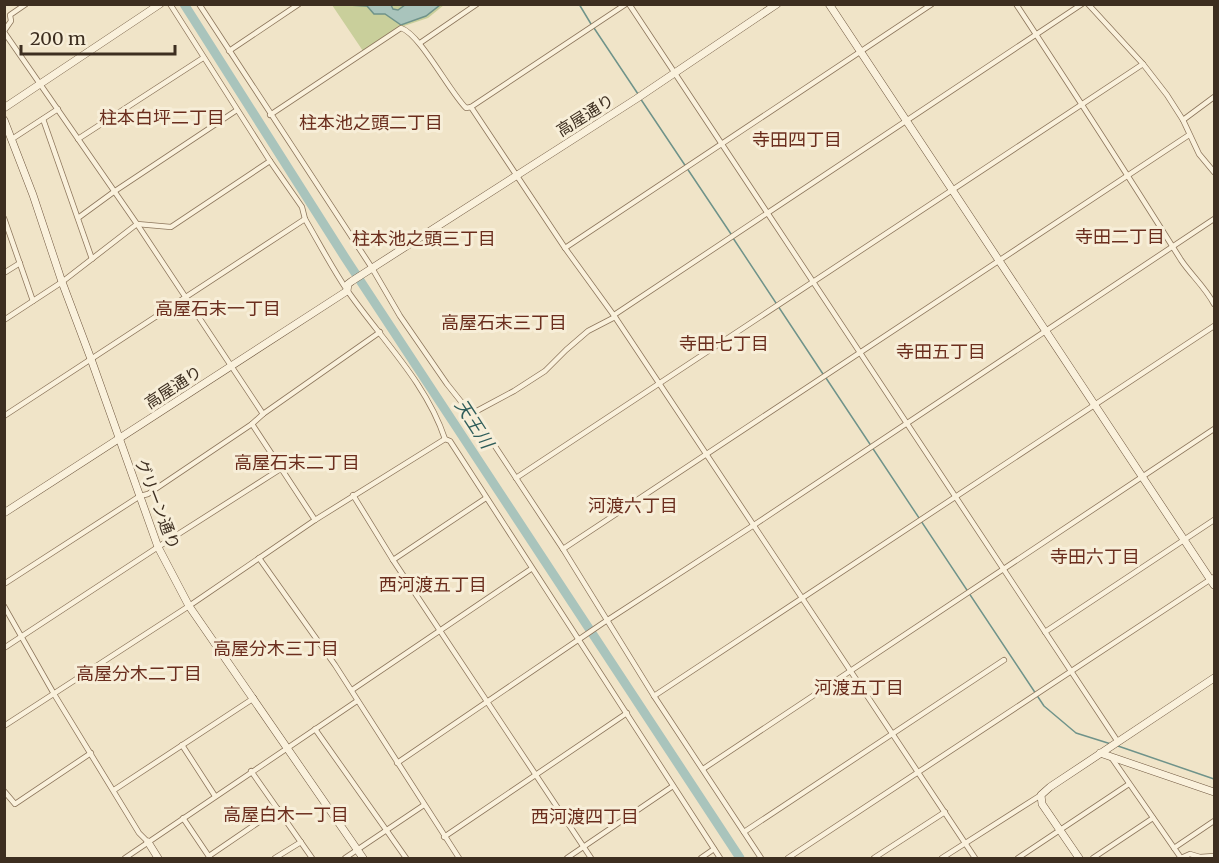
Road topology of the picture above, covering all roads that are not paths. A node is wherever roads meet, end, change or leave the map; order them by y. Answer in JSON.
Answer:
{"nodes":[{"id":1,"x":26,"y":4,"type":"edge"},
{"id":2,"x":160,"y":4,"type":"edge"},
{"id":3,"x":170,"y":4,"type":"edge"},
{"id":4,"x":199,"y":4,"type":"edge"},
{"id":5,"x":299,"y":4,"type":"edge"},
{"id":6,"x":477,"y":4,"type":"edge"},
{"id":7,"x":627,"y":4,"type":"edge"},
{"id":8,"x":777,"y":4,"type":"edge"},
{"id":9,"x":829,"y":4,"type":"edge"},
{"id":10,"x":932,"y":4,"type":"edge"},
{"id":11,"x":1016,"y":4,"type":"edge"},
{"id":12,"x":1082,"y":4,"type":"edge"},
{"id":13,"x":1088,"y":4,"type":"edge"},
{"id":14,"x":4,"y":32,"type":"edge"},
{"id":15,"x":1036,"y":34,"type":"junction"},
{"id":16,"x":420,"y":43,"type":"junction"},
{"id":17,"x":229,"y":51,"type":"junction"},
{"id":18,"x":860,"y":52,"type":"junction"},
{"id":19,"x":203,"y":58,"type":"junction"},
{"id":20,"x":1143,"y":64,"type":"junction"},
{"id":21,"x":675,"y":73,"type":"junction"},
{"id":22,"x":40,"y":84,"type":"junction"},
{"id":23,"x":1215,"y":97,"type":"edge"},
{"id":24,"x":1082,"y":104,"type":"junction"},
{"id":25,"x":471,"y":107,"type":"junction"},
{"id":26,"x":4,"y":108,"type":"edge"},
{"id":27,"x":58,"y":109,"type":"junction"},
{"id":28,"x":237,"y":110,"type":"junction"},
{"id":29,"x":270,"y":115,"type":"junction"},
{"id":30,"x":44,"y":119,"type":"junction"},
{"id":31,"x":4,"y":120,"type":"edge"},
{"id":32,"x":1184,"y":120,"type":"junction"},
{"id":33,"x":906,"y":121,"type":"junction"},
{"id":34,"x":1189,"y":135,"type":"junction"},
{"id":35,"x":12,"y":139,"type":"junction"},
{"id":36,"x":78,"y":139,"type":"junction"},
{"id":37,"x":722,"y":144,"type":"junction"},
{"id":38,"x":270,"y":161,"type":"junction"},
{"id":39,"x":1215,"y":172,"type":"edge"},
{"id":40,"x":1128,"y":174,"type":"junction"},
{"id":41,"x":515,"y":175,"type":"junction"},
{"id":42,"x":115,"y":191,"type":"junction"},
{"id":43,"x":952,"y":191,"type":"junction"},
{"id":44,"x":767,"y":213,"type":"junction"},
{"id":45,"x":5,"y":218,"type":"edge"},
{"id":46,"x":78,"y":218,"type":"junction"},
{"id":47,"x":305,"y":219,"type":"junction"},
{"id":48,"x":1215,"y":219,"type":"edge"},
{"id":49,"x":137,"y":224,"type":"junction"},
{"id":50,"x":1173,"y":247,"type":"junction"},
{"id":51,"x":565,"y":248,"type":"junction"},
{"id":52,"x":92,"y":259,"type":"junction"},
{"id":53,"x":999,"y":261,"type":"junction"},
{"id":54,"x":20,"y":263,"type":"junction"},
{"id":55,"x":369,"y":269,"type":"junction"},
{"id":56,"x":4,"y":273,"type":"edge"},
{"id":57,"x":62,"y":282,"type":"junction"},
{"id":58,"x":813,"y":283,"type":"junction"},
{"id":59,"x":347,"y":291,"type":"junction"},
{"id":60,"x":185,"y":296,"type":"junction"},
{"id":61,"x":33,"y":301,"type":"junction"},
{"id":62,"x":1215,"y":303,"type":"edge"},
{"id":63,"x":614,"y":316,"type":"junction"},
{"id":64,"x":4,"y":320,"type":"edge"},
{"id":65,"x":1215,"y":326,"type":"edge"},
{"id":66,"x":380,"y":332,"type":"junction"},
{"id":67,"x":1046,"y":332,"type":"junction"},
{"id":68,"x":860,"y":352,"type":"junction"},
{"id":69,"x":91,"y":359,"type":"junction"},
{"id":70,"x":230,"y":367,"type":"junction"},
{"id":71,"x":660,"y":384,"type":"junction"},
{"id":72,"x":1095,"y":405,"type":"junction"},
{"id":73,"x":473,"y":413,"type":"junction"},
{"id":74,"x":263,"y":414,"type":"junction"},
{"id":75,"x":4,"y":416,"type":"edge"},
{"id":76,"x":252,"y":424,"type":"junction"},
{"id":77,"x":907,"y":424,"type":"junction"},
{"id":78,"x":1215,"y":429,"type":"edge"},
{"id":79,"x":119,"y":439,"type":"junction"},
{"id":80,"x":445,"y":439,"type":"junction"},
{"id":81,"x":707,"y":454,"type":"junction"},
{"id":82,"x":282,"y":468,"type":"junction"},
{"id":83,"x":1142,"y":477,"type":"junction"},
{"id":84,"x":516,"y":478,"type":"junction"},
{"id":85,"x":353,"y":495,"type":"junction"},
{"id":86,"x":140,"y":496,"type":"junction"},
{"id":87,"x":957,"y":497,"type":"junction"},
{"id":88,"x":486,"y":498,"type":"junction"},
{"id":89,"x":4,"y":513,"type":"edge"},
{"id":90,"x":315,"y":520,"type":"junction"},
{"id":91,"x":1215,"y":520,"type":"edge"},
{"id":92,"x":754,"y":525,"type":"junction"},
{"id":93,"x":1184,"y":540,"type":"junction"},
{"id":94,"x":158,"y":547,"type":"junction"},
{"id":95,"x":563,"y":549,"type":"junction"},
{"id":96,"x":259,"y":558,"type":"junction"},
{"id":97,"x":393,"y":560,"type":"junction"},
{"id":98,"x":531,"y":569,"type":"junction"},
{"id":99,"x":1004,"y":569,"type":"junction"},
{"id":100,"x":1213,"y":581,"type":"edge"},
{"id":101,"x":4,"y":584,"type":"edge"},
{"id":102,"x":803,"y":599,"type":"junction"},
{"id":103,"x":4,"y":606,"type":"edge"},
{"id":104,"x":189,"y":606,"type":"junction"},
{"id":105,"x":605,"y":621,"type":"junction"},
{"id":106,"x":440,"y":629,"type":"junction"},
{"id":107,"x":1045,"y":632,"type":"junction"},
{"id":108,"x":23,"y":637,"type":"junction"},
{"id":109,"x":581,"y":638,"type":"junction"},
{"id":110,"x":4,"y":648,"type":"edge"},
{"id":111,"x":1004,"y":660,"type":"dead end"},
{"id":112,"x":850,"y":671,"type":"junction"},
{"id":113,"x":1072,"y":672,"type":"junction"},
{"id":114,"x":1214,"y":678,"type":"edge"},
{"id":115,"x":352,"y":690,"type":"junction"},
{"id":116,"x":54,"y":694,"type":"junction"},
{"id":117,"x":654,"y":696,"type":"junction"},
{"id":118,"x":254,"y":698,"type":"junction"},
{"id":119,"x":357,"y":701,"type":"junction"},
{"id":120,"x":487,"y":702,"type":"junction"},
{"id":121,"x":627,"y":713,"type":"junction"},
{"id":122,"x":4,"y":726,"type":"edge"},
{"id":123,"x":315,"y":729,"type":"junction"},
{"id":124,"x":892,"y":734,"type":"junction"},
{"id":125,"x":1117,"y":742,"type":"junction"},
{"id":126,"x":182,"y":745,"type":"junction"},
{"id":127,"x":287,"y":747,"type":"junction"},
{"id":128,"x":1103,"y":752,"type":"junction"},
{"id":129,"x":91,"y":753,"type":"junction"},
{"id":130,"x":1111,"y":758,"type":"junction"},
{"id":131,"x":397,"y":763,"type":"junction"},
{"id":132,"x":703,"y":769,"type":"junction"},
{"id":133,"x":251,"y":771,"type":"junction"},
{"id":134,"x":918,"y":773,"type":"junction"},
{"id":135,"x":536,"y":776,"type":"junction"},
{"id":136,"x":1129,"y":784,"type":"junction"},
{"id":137,"x":673,"y":786,"type":"junction"},
{"id":138,"x":114,"y":790,"type":"junction"},
{"id":139,"x":4,"y":791,"type":"edge"},
{"id":140,"x":1215,"y":792,"type":"edge"},
{"id":141,"x":1041,"y":795,"type":"junction"},
{"id":142,"x":215,"y":796,"type":"junction"},
{"id":143,"x":424,"y":805,"type":"junction"},
{"id":144,"x":278,"y":809,"type":"junction"},
{"id":145,"x":945,"y":812,"type":"junction"},
{"id":146,"x":183,"y":818,"type":"junction"},
{"id":147,"x":1153,"y":818,"type":"junction"},
{"id":148,"x":1215,"y":821,"type":"edge"},
{"id":149,"x":386,"y":830,"type":"junction"},
{"id":150,"x":1059,"y":830,"type":"junction"},
{"id":151,"x":744,"y":832,"type":"junction"},
{"id":152,"x":444,"y":837,"type":"junction"},
{"id":153,"x":301,"y":842,"type":"junction"},
{"id":154,"x":148,"y":843,"type":"junction"},
{"id":155,"x":965,"y":843,"type":"junction"},
{"id":156,"x":584,"y":847,"type":"junction"},
{"id":157,"x":1174,"y":848,"type":"junction"},
{"id":158,"x":714,"y":849,"type":"junction"},
{"id":159,"x":357,"y":850,"type":"junction"},
{"id":160,"x":1215,"y":856,"type":"edge"},
{"id":161,"x":210,"y":857,"type":"edge"},
{"id":162,"x":125,"y":858,"type":"edge"},
{"id":163,"x":158,"y":858,"type":"edge"},
{"id":164,"x":275,"y":858,"type":"edge"},
{"id":165,"x":312,"y":858,"type":"edge"},
{"id":166,"x":345,"y":858,"type":"edge"},
{"id":167,"x":363,"y":858,"type":"edge"},
{"id":168,"x":406,"y":858,"type":"edge"},
{"id":169,"x":459,"y":858,"type":"edge"},
{"id":170,"x":567,"y":858,"type":"edge"},
{"id":171,"x":591,"y":858,"type":"edge"},
{"id":172,"x":701,"y":858,"type":"edge"},
{"id":173,"x":720,"y":858,"type":"edge"},
{"id":174,"x":761,"y":858,"type":"edge"},
{"id":175,"x":788,"y":858,"type":"edge"},
{"id":176,"x":874,"y":858,"type":"edge"},
{"id":177,"x":942,"y":858,"type":"edge"},
{"id":178,"x":975,"y":858,"type":"edge"},
{"id":179,"x":1018,"y":858,"type":"edge"},
{"id":180,"x":1079,"y":858,"type":"edge"},
{"id":181,"x":1093,"y":858,"type":"edge"},
{"id":182,"x":1181,"y":858,"type":"edge"}],
"edges":[{"from":1,"to":14,"type":"street"},
{"from":2,"to":22,"type":"street"},
{"from":3,"to":19,"type":"street"},
{"from":4,"to":17,"type":"street"},
{"from":5,"to":17,"type":"street"},
{"from":6,"to":16,"type":"street"},
{"from":7,"to":21,"type":"street"},
{"from":7,"to":25,"type":"street"},
{"from":8,"to":21,"type":"street","name":"高屋通り"},
{"from":9,"to":18,"type":"street"},
{"from":10,"to":18,"type":"street"},
{"from":11,"to":15,"type":"street"},
{"from":12,"to":15,"type":"street"},
{"from":13,"to":20,"type":"street"},
{"from":14,"to":22,"type":"street"},
{"from":15,"to":24,"type":"street"},
{"from":15,"to":33,"type":"street"},
{"from":16,"to":25,"type":"street"},
{"from":16,"to":29,"type":"street"},
{"from":17,"to":29,"type":"street"},
{"from":18,"to":33,"type":"street"},
{"from":18,"to":37,"type":"street"},
{"from":19,"to":28,"type":"street"},
{"from":19,"to":36,"type":"street"},
{"from":20,"to":24,"type":"street"},
{"from":20,"to":32,"type":"street"},
{"from":21,"to":37,"type":"street"},
{"from":21,"to":41,"type":"street","name":"高屋通り"},
{"from":22,"to":26,"type":"street"},
{"from":22,"to":27,"type":"street"},
{"from":23,"to":32,"type":"street"},
{"from":24,"to":40,"type":"street"},
{"from":24,"to":43,"type":"street"},
{"from":25,"to":41,"type":"street"},
{"from":27,"to":30,"type":"street"},
{"from":27,"to":36,"type":"street"},
{"from":28,"to":38,"type":"street"},
{"from":28,"to":42,"type":"street"},
{"from":29,"to":55,"type":"street"},
{"from":30,"to":35,"type":"street"},
{"from":30,"to":46,"type":"street"},
{"from":31,"to":35,"type":"street","name":"グリーン通り"},
{"from":32,"to":34,"type":"street"},
{"from":33,"to":43,"type":"street"},
{"from":33,"to":44,"type":"street"},
{"from":34,"to":39,"type":"street"},
{"from":34,"to":40,"type":"street"},
{"from":35,"to":57,"type":"street","name":"グリーン通り"},
{"from":36,"to":42,"type":"street"},
{"from":37,"to":44,"type":"street"},
{"from":37,"to":51,"type":"street"},
{"from":38,"to":47,"type":"street"},
{"from":38,"to":49,"type":"street"},
{"from":40,"to":50,"type":"street"},
{"from":40,"to":53,"type":"street"},
{"from":41,"to":51,"type":"street"},
{"from":41,"to":55,"type":"street","name":"高屋通り"},
{"from":42,"to":46,"type":"street"},
{"from":42,"to":49,"type":"street"},
{"from":43,"to":53,"type":"street"},
{"from":43,"to":58,"type":"street"},
{"from":44,"to":58,"type":"street"},
{"from":44,"to":63,"type":"street"},
{"from":45,"to":54,"type":"street"},
{"from":46,"to":52,"type":"street"},
{"from":47,"to":59,"type":"street"},
{"from":47,"to":60,"type":"street"},
{"from":48,"to":50,"type":"street"},
{"from":49,"to":52,"type":"street"},
{"from":49,"to":60,"type":"street"},
{"from":50,"to":62,"type":"street"},
{"from":50,"to":67,"type":"street"},
{"from":51,"to":63,"type":"street"},
{"from":52,"to":57,"type":"street"},
{"from":53,"to":67,"type":"street"},
{"from":53,"to":68,"type":"street"},
{"from":54,"to":56,"type":"street"},
{"from":54,"to":61,"type":"street"},
{"from":55,"to":59,"type":"street","name":"高屋通り"},
{"from":55,"to":73,"type":"street"},
{"from":57,"to":61,"type":"street"},
{"from":57,"to":69,"type":"street","name":"グリーン通り"},
{"from":58,"to":68,"type":"street"},
{"from":58,"to":71,"type":"street"},
{"from":59,"to":66,"type":"street"},
{"from":59,"to":70,"type":"street","name":"高屋通り"},
{"from":60,"to":69,"type":"street"},
{"from":60,"to":70,"type":"street"},
{"from":61,"to":64,"type":"street"},
{"from":63,"to":71,"type":"street"},
{"from":63,"to":73,"type":"street"},
{"from":65,"to":72,"type":"street"},
{"from":66,"to":74,"type":"street"},
{"from":66,"to":80,"type":"street"},
{"from":67,"to":72,"type":"street"},
{"from":67,"to":77,"type":"street"},
{"from":68,"to":77,"type":"street"},
{"from":68,"to":81,"type":"street"},
{"from":69,"to":75,"type":"street"},
{"from":69,"to":79,"type":"street","name":"グリーン通り"},
{"from":70,"to":74,"type":"street"},
{"from":70,"to":79,"type":"street","name":"高屋通り"},
{"from":71,"to":81,"type":"street"},
{"from":71,"to":84,"type":"street"},
{"from":72,"to":83,"type":"street"},
{"from":72,"to":87,"type":"street"},
{"from":73,"to":84,"type":"street"},
{"from":74,"to":76,"type":"street"},
{"from":76,"to":82,"type":"street"},
{"from":76,"to":86,"type":"street"},
{"from":77,"to":87,"type":"street"},
{"from":77,"to":92,"type":"street"},
{"from":78,"to":83,"type":"street"},
{"from":79,"to":86,"type":"street","name":"グリーン通り"},
{"from":79,"to":89,"type":"street","name":"高屋通り"},
{"from":80,"to":85,"type":"street"},
{"from":80,"to":88,"type":"street"},
{"from":81,"to":92,"type":"street"},
{"from":81,"to":95,"type":"street"},
{"from":82,"to":90,"type":"street"},
{"from":82,"to":94,"type":"street"},
{"from":83,"to":93,"type":"street"},
{"from":83,"to":99,"type":"street"},
{"from":84,"to":95,"type":"street"},
{"from":85,"to":90,"type":"street"},
{"from":85,"to":97,"type":"street"},
{"from":86,"to":94,"type":"street","name":"グリーン通り"},
{"from":86,"to":101,"type":"street"},
{"from":87,"to":99,"type":"street"},
{"from":87,"to":102,"type":"street"},
{"from":88,"to":97,"type":"street"},
{"from":88,"to":98,"type":"street"},
{"from":90,"to":96,"type":"street"},
{"from":91,"to":93,"type":"street"},
{"from":92,"to":102,"type":"street"},
{"from":92,"to":105,"type":"street"},
{"from":93,"to":100,"type":"street"},
{"from":93,"to":107,"type":"street"},
{"from":94,"to":104,"type":"street","name":"グリーン通り"},
{"from":94,"to":108,"type":"street"},
{"from":95,"to":105,"type":"street"},
{"from":96,"to":104,"type":"street"},
{"from":96,"to":115,"type":"street"},
{"from":97,"to":106,"type":"street"},
{"from":98,"to":106,"type":"street"},
{"from":98,"to":109,"type":"street"},
{"from":99,"to":107,"type":"street"},
{"from":99,"to":112,"type":"street"},
{"from":100,"to":113,"type":"street"},
{"from":102,"to":112,"type":"street"},
{"from":102,"to":117,"type":"street"},
{"from":103,"to":108,"type":"street"},
{"from":104,"to":116,"type":"street"},
{"from":104,"to":118,"type":"street","name":"グリーン通り"},
{"from":105,"to":109,"type":"street"},
{"from":105,"to":117,"type":"street"},
{"from":106,"to":115,"type":"street"},
{"from":106,"to":120,"type":"street"},
{"from":107,"to":113,"type":"street"},
{"from":108,"to":110,"type":"street"},
{"from":108,"to":116,"type":"street"},
{"from":109,"to":120,"type":"street"},
{"from":109,"to":121,"type":"street"},
{"from":111,"to":124,"type":"street"},
{"from":112,"to":124,"type":"street"},
{"from":112,"to":132,"type":"street"},
{"from":113,"to":125,"type":"street"},
{"from":113,"to":134,"type":"street"},
{"from":114,"to":125,"type":"street"},
{"from":115,"to":119,"type":"street"},
{"from":116,"to":122,"type":"street"},
{"from":116,"to":129,"type":"street"},
{"from":117,"to":132,"type":"street"},
{"from":118,"to":126,"type":"street"},
{"from":118,"to":127,"type":"street","name":"グリーン通り"},
{"from":119,"to":123,"type":"street"},
{"from":119,"to":131,"type":"street"},
{"from":120,"to":131,"type":"street"},
{"from":120,"to":135,"type":"street"},
{"from":121,"to":135,"type":"street"},
{"from":121,"to":137,"type":"street"},
{"from":123,"to":127,"type":"street"},
{"from":123,"to":149,"type":"street"},
{"from":124,"to":134,"type":"street"},
{"from":124,"to":151,"type":"street"},
{"from":125,"to":128,"type":"street"},
{"from":126,"to":138,"type":"street"},
{"from":126,"to":142,"type":"street"},
{"from":127,"to":133,"type":"street"},
{"from":127,"to":159,"type":"street","name":"グリーン通り"},
{"from":128,"to":130,"type":"street"},
{"from":128,"to":141,"type":"street"},
{"from":129,"to":138,"type":"street"},
{"from":129,"to":139,"type":"street"},
{"from":130,"to":136,"type":"street"},
{"from":130,"to":140,"type":"street"},
{"from":131,"to":143,"type":"street"},
{"from":132,"to":151,"type":"street"},
{"from":133,"to":142,"type":"street"},
{"from":133,"to":144,"type":"street"},
{"from":134,"to":145,"type":"street"},
{"from":134,"to":175,"type":"street"},
{"from":135,"to":152,"type":"street"},
{"from":135,"to":156,"type":"street"},
{"from":136,"to":147,"type":"street"},
{"from":136,"to":150,"type":"street"},
{"from":137,"to":156,"type":"street"},
{"from":137,"to":158,"type":"street"},
{"from":138,"to":154,"type":"street"},
{"from":141,"to":150,"type":"street"},
{"from":141,"to":155,"type":"street"},
{"from":142,"to":146,"type":"street"},
{"from":143,"to":149,"type":"street"},
{"from":143,"to":152,"type":"street"},
{"from":144,"to":153,"type":"street"},
{"from":144,"to":161,"type":"street"},
{"from":145,"to":155,"type":"street"},
{"from":145,"to":176,"type":"street"},
{"from":146,"to":154,"type":"street"},
{"from":146,"to":161,"type":"street"},
{"from":147,"to":157,"type":"street"},
{"from":147,"to":181,"type":"street"},
{"from":148,"to":157,"type":"street"},
{"from":149,"to":159,"type":"street"},
{"from":149,"to":168,"type":"street"},
{"from":150,"to":179,"type":"street"},
{"from":150,"to":180,"type":"street"},
{"from":151,"to":174,"type":"street"},
{"from":152,"to":169,"type":"street"},
{"from":153,"to":164,"type":"street"},
{"from":153,"to":165,"type":"street"},
{"from":154,"to":162,"type":"street"},
{"from":154,"to":163,"type":"street"},
{"from":155,"to":177,"type":"street"},
{"from":155,"to":178,"type":"street"},
{"from":156,"to":170,"type":"street"},
{"from":156,"to":171,"type":"street"},
{"from":157,"to":182,"type":"street"},
{"from":158,"to":172,"type":"street"},
{"from":158,"to":173,"type":"street"},
{"from":159,"to":166,"type":"street"},
{"from":159,"to":167,"type":"street","name":"グリーン通り"},
{"from":160,"to":182,"type":"street"}]}
